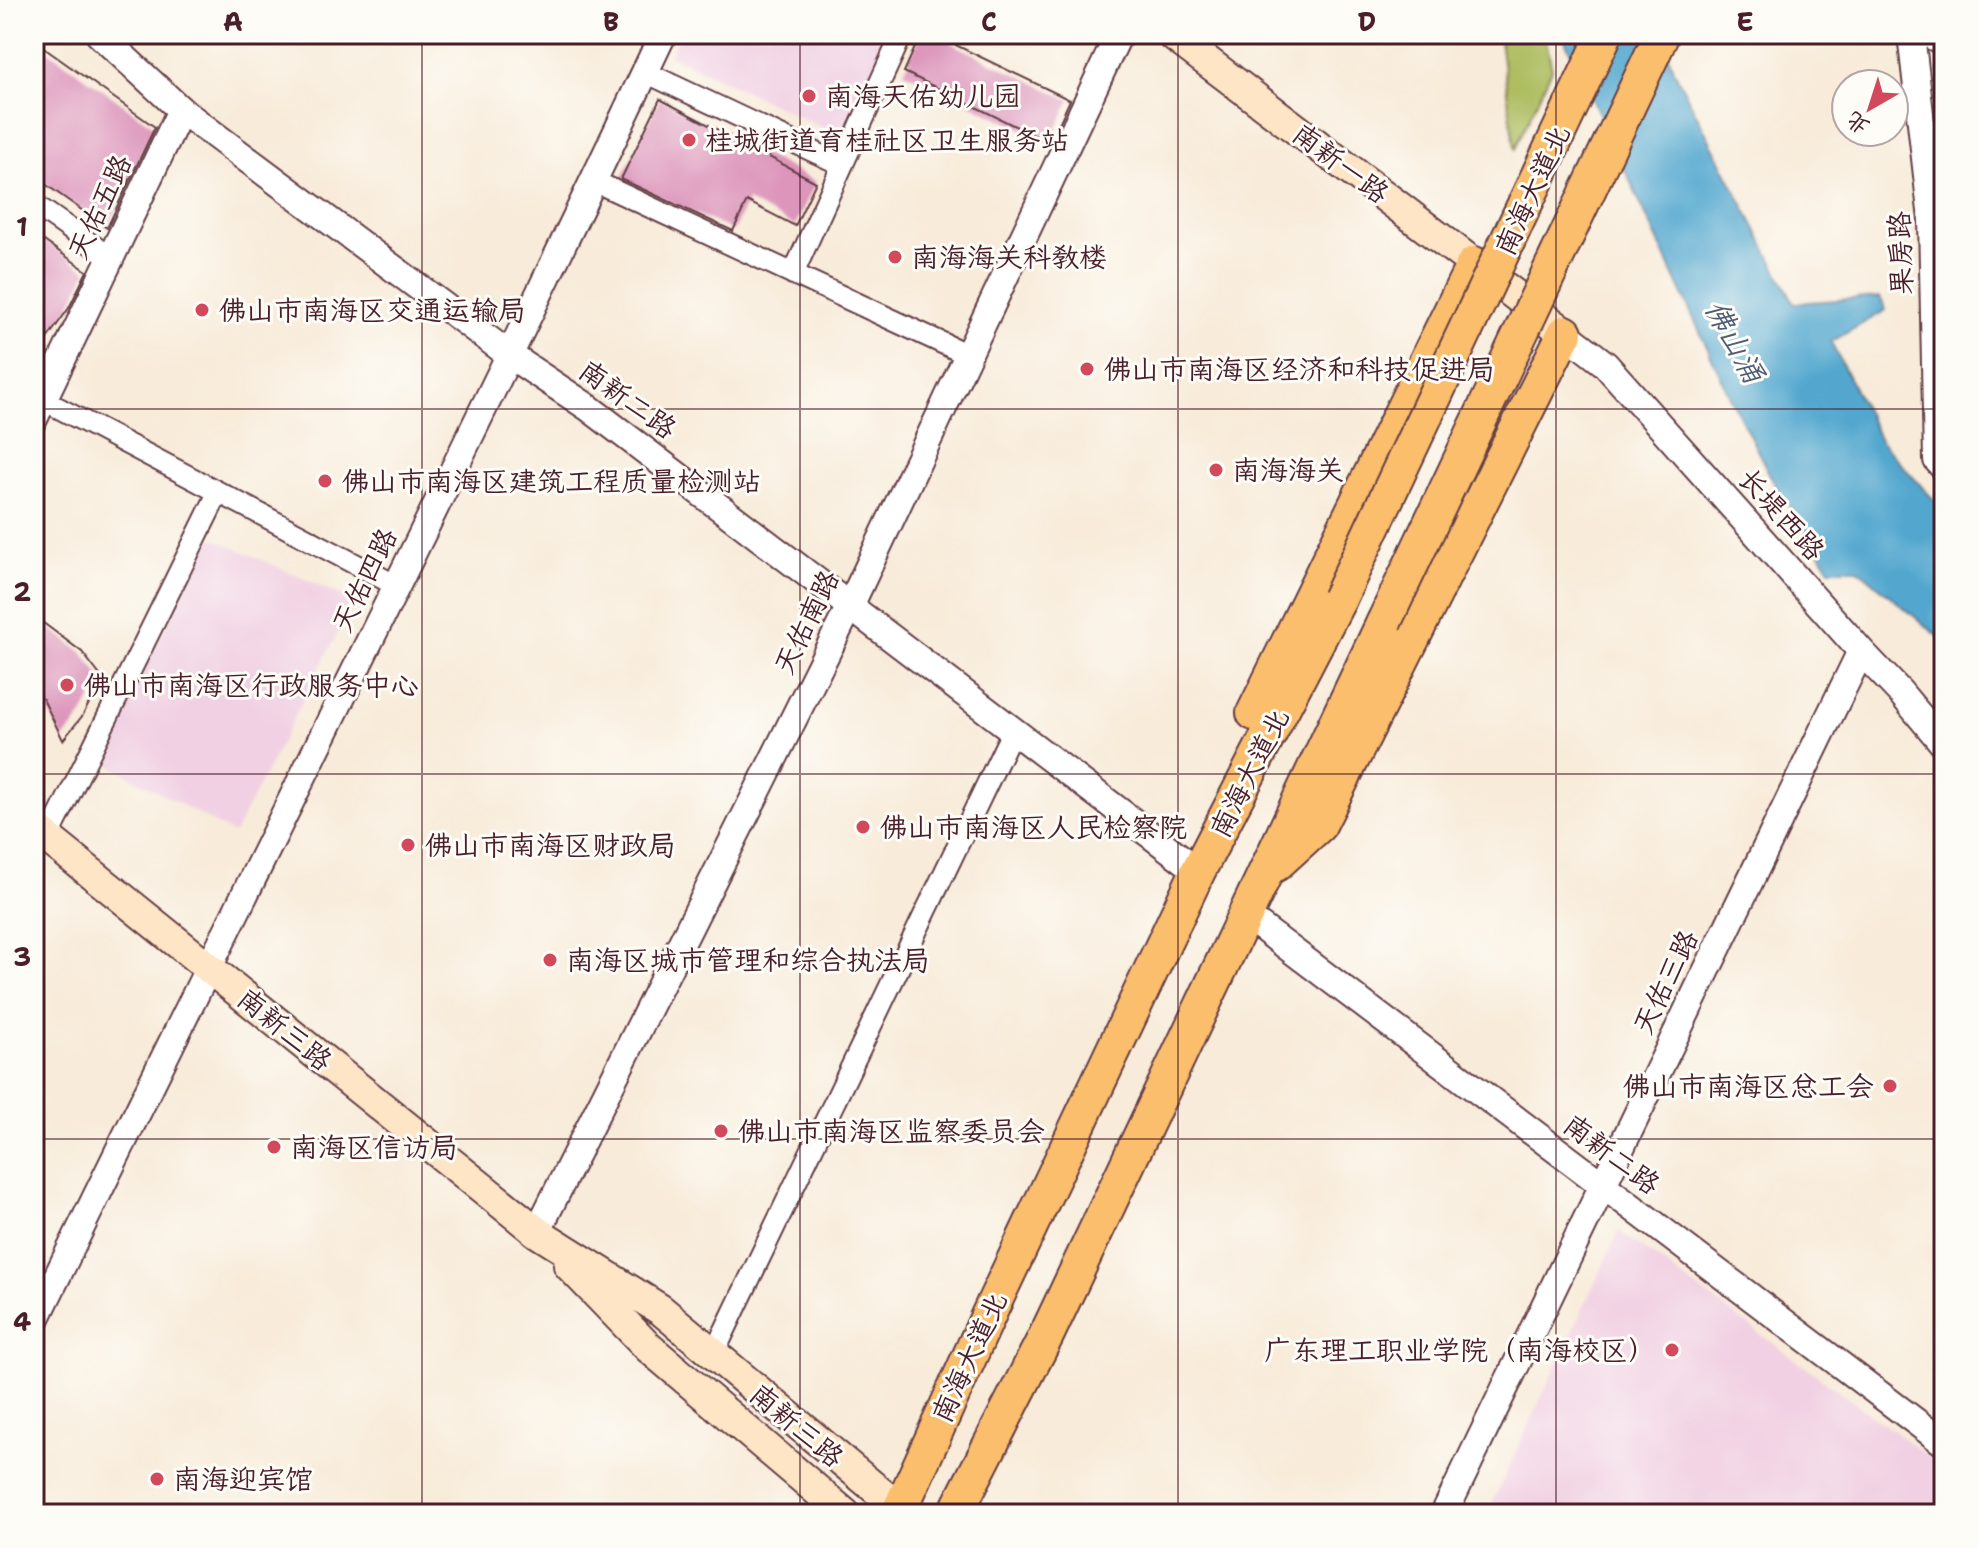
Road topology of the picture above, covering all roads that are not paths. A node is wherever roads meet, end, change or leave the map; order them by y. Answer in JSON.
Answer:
{"nodes":[{"id":1,"x":99,"y":34,"type":"edge"},
{"id":2,"x":663,"y":34,"type":"edge"},
{"id":3,"x":902,"y":34,"type":"edge"},
{"id":4,"x":1119,"y":34,"type":"edge"},
{"id":5,"x":1171,"y":34,"type":"edge"},
{"id":6,"x":1605,"y":34,"type":"edge"},
{"id":7,"x":1662,"y":34,"type":"edge"},
{"id":8,"x":1911,"y":34,"type":"edge"},
{"id":9,"x":1929,"y":34,"type":"edge"},
{"id":10,"x":1944,"y":43,"type":"edge"},
{"id":11,"x":645,"y":72,"type":"junction"},
{"id":12,"x":181,"y":110,"type":"junction"},
{"id":13,"x":842,"y":165,"type":"junction"},
{"id":14,"x":594,"y":181,"type":"junction"},
{"id":15,"x":34,"y":204,"type":"edge"},
{"id":16,"x":111,"y":258,"type":"junction"},
{"id":17,"x":1474,"y":264,"type":"junction"},
{"id":18,"x":793,"y":274,"type":"junction"},
{"id":19,"x":1565,"y":333,"type":"junction"},
{"id":20,"x":968,"y":355,"type":"junction"},
{"id":21,"x":511,"y":356,"type":"junction"},
{"id":22,"x":37,"y":405,"type":"edge"},
{"id":23,"x":1944,"y":468,"type":"edge"},
{"id":24,"x":218,"y":493,"type":"junction"},
{"id":25,"x":397,"y":586,"type":"junction"},
{"id":26,"x":850,"y":606,"type":"junction"},
{"id":27,"x":1861,"y":651,"type":"junction"},
{"id":28,"x":1013,"y":730,"type":"junction"},
{"id":29,"x":1944,"y":745,"type":"edge"},
{"id":30,"x":1231,"y":808,"type":"junction"},
{"id":31,"x":41,"y":833,"type":"edge"},
{"id":32,"x":1198,"y":871,"type":"junction"},
{"id":33,"x":1261,"y":878,"type":"junction"},
{"id":34,"x":1244,"y":914,"type":"junction"},
{"id":35,"x":207,"y":967,"type":"junction"},
{"id":36,"x":1602,"y":1187,"type":"junction"},
{"id":37,"x":537,"y":1232,"type":"junction"},
{"id":38,"x":34,"y":1324,"type":"edge"},
{"id":39,"x":713,"y":1355,"type":"junction"},
{"id":40,"x":1944,"y":1443,"type":"edge"},
{"id":41,"x":901,"y":1513,"type":"edge"},
{"id":42,"x":845,"y":1514,"type":"edge"},
{"id":43,"x":955,"y":1514,"type":"edge"},
{"id":44,"x":1444,"y":1514,"type":"edge"}],
"edges":[{"from":1,"to":12,"type":"street","name":"南新二路"},
{"from":2,"to":11,"type":"street","name":"天佑四路"},
{"from":3,"to":13,"type":"street"},
{"from":4,"to":20,"type":"street","name":"天佑南路"},
{"from":5,"to":17,"type":"main road","name":"南新一路"},
{"from":6,"to":30,"type":"highway","name":"南海大道北","bridge":true},
{"from":7,"to":33,"type":"highway","name":"南海大道北","bridge":true},
{"from":8,"to":23,"type":"street","name":"果房路"},
{"from":9,"to":10,"type":"street"},
{"from":11,"to":13,"type":"street"},
{"from":11,"to":14,"type":"street","name":"天佑四路"},
{"from":12,"to":16,"type":"street","name":"天佑五路"},
{"from":12,"to":21,"type":"street","name":"南新二路"},
{"from":13,"to":18,"type":"street"},
{"from":14,"to":18,"type":"street"},
{"from":14,"to":21,"type":"street","name":"天佑四路"},
{"from":15,"to":16,"type":"street"},
{"from":16,"to":22,"type":"street","name":"天佑五路"},
{"from":17,"to":19,"type":"main road","name":"南新一路"},
{"from":17,"to":30,"type":"highway"},
{"from":18,"to":20,"type":"street"},
{"from":19,"to":27,"type":"street","name":"长堤西路"},
{"from":19,"to":33,"type":"highway"},
{"from":20,"to":26,"type":"street","name":"天佑南路"},
{"from":21,"to":25,"type":"street","name":"天佑四路"},
{"from":21,"to":26,"type":"street","name":"南新二路"},
{"from":22,"to":24,"type":"street"},
{"from":24,"to":25,"type":"street"},
{"from":24,"to":31,"type":"street"},
{"from":25,"to":35,"type":"street","name":"天佑四路"},
{"from":26,"to":28,"type":"street","name":"南新二路"},
{"from":26,"to":37,"type":"street","name":"天佑南路"},
{"from":27,"to":29,"type":"street","name":"长堤西路"},
{"from":27,"to":36,"type":"street","name":"天佑三路"},
{"from":28,"to":32,"type":"street","name":"南新二路"},
{"from":28,"to":39,"type":"street"},
{"from":30,"to":32,"type":"highway","name":"南海大道北"},
{"from":31,"to":35,"type":"main road","name":"南新三路"},
{"from":32,"to":41,"type":"highway","name":"南海大道北"},
{"from":33,"to":34,"type":"highway","name":"南海大道北"},
{"from":34,"to":36,"type":"street","name":"南新二路"},
{"from":34,"to":43,"type":"highway","name":"南海大道北"},
{"from":35,"to":37,"type":"main road","name":"南新三路"},
{"from":35,"to":38,"type":"street","name":"天佑四路"},
{"from":36,"to":40,"type":"street","name":"南新二路"},
{"from":36,"to":44,"type":"street","name":"天佑三路"},
{"from":37,"to":39,"type":"main road","name":"南新三路"},
{"from":37,"to":42,"type":"main road","name":"南新三路"},
{"from":39,"to":41,"type":"main road","name":"南新三路"}]}
